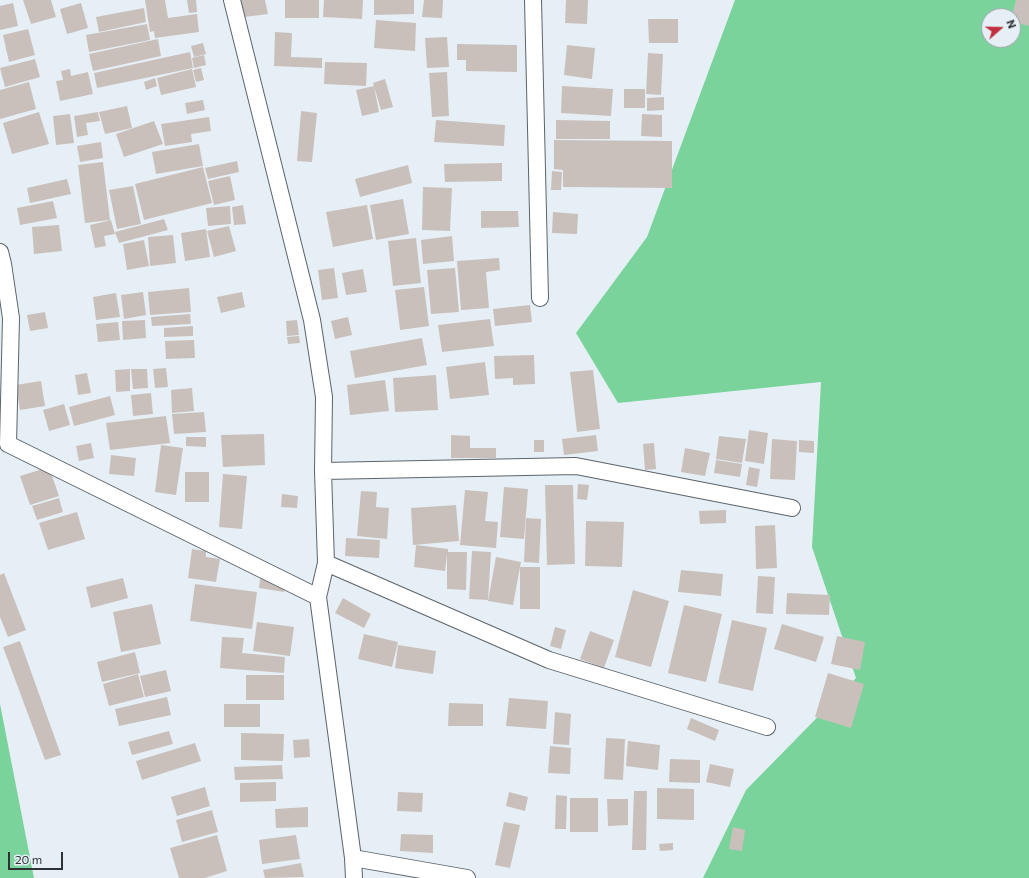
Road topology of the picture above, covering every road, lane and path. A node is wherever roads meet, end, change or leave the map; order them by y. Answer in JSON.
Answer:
{"nodes":[{"id":1,"x":232,"y":0,"type":"edge"},
{"id":2,"x":533,"y":0,"type":"edge"},
{"id":3,"x":0,"y":252,"type":"edge"},
{"id":4,"x":540,"y":298,"type":"dead end"},
{"id":5,"x":323,"y":471,"type":"junction"},
{"id":6,"x":792,"y":508,"type":"dead end"},
{"id":7,"x":326,"y":563,"type":"junction"},
{"id":8,"x":318,"y":597,"type":"junction"},
{"id":9,"x":767,"y":727,"type":"dead end"},
{"id":10,"x":353,"y":858,"type":"junction"},
{"id":11,"x":354,"y":878,"type":"edge"},
{"id":12,"x":467,"y":878,"type":"edge"}],
"edges":[{"from":1,"to":5,"type":"street"},
{"from":2,"to":4,"type":"street"},
{"from":3,"to":8,"type":"street"},
{"from":5,"to":6,"type":"street"},
{"from":5,"to":7,"type":"street"},
{"from":7,"to":8,"type":"street"},
{"from":7,"to":9,"type":"street"},
{"from":8,"to":10,"type":"street"},
{"from":10,"to":11,"type":"street"},
{"from":10,"to":12,"type":"street"}]}
